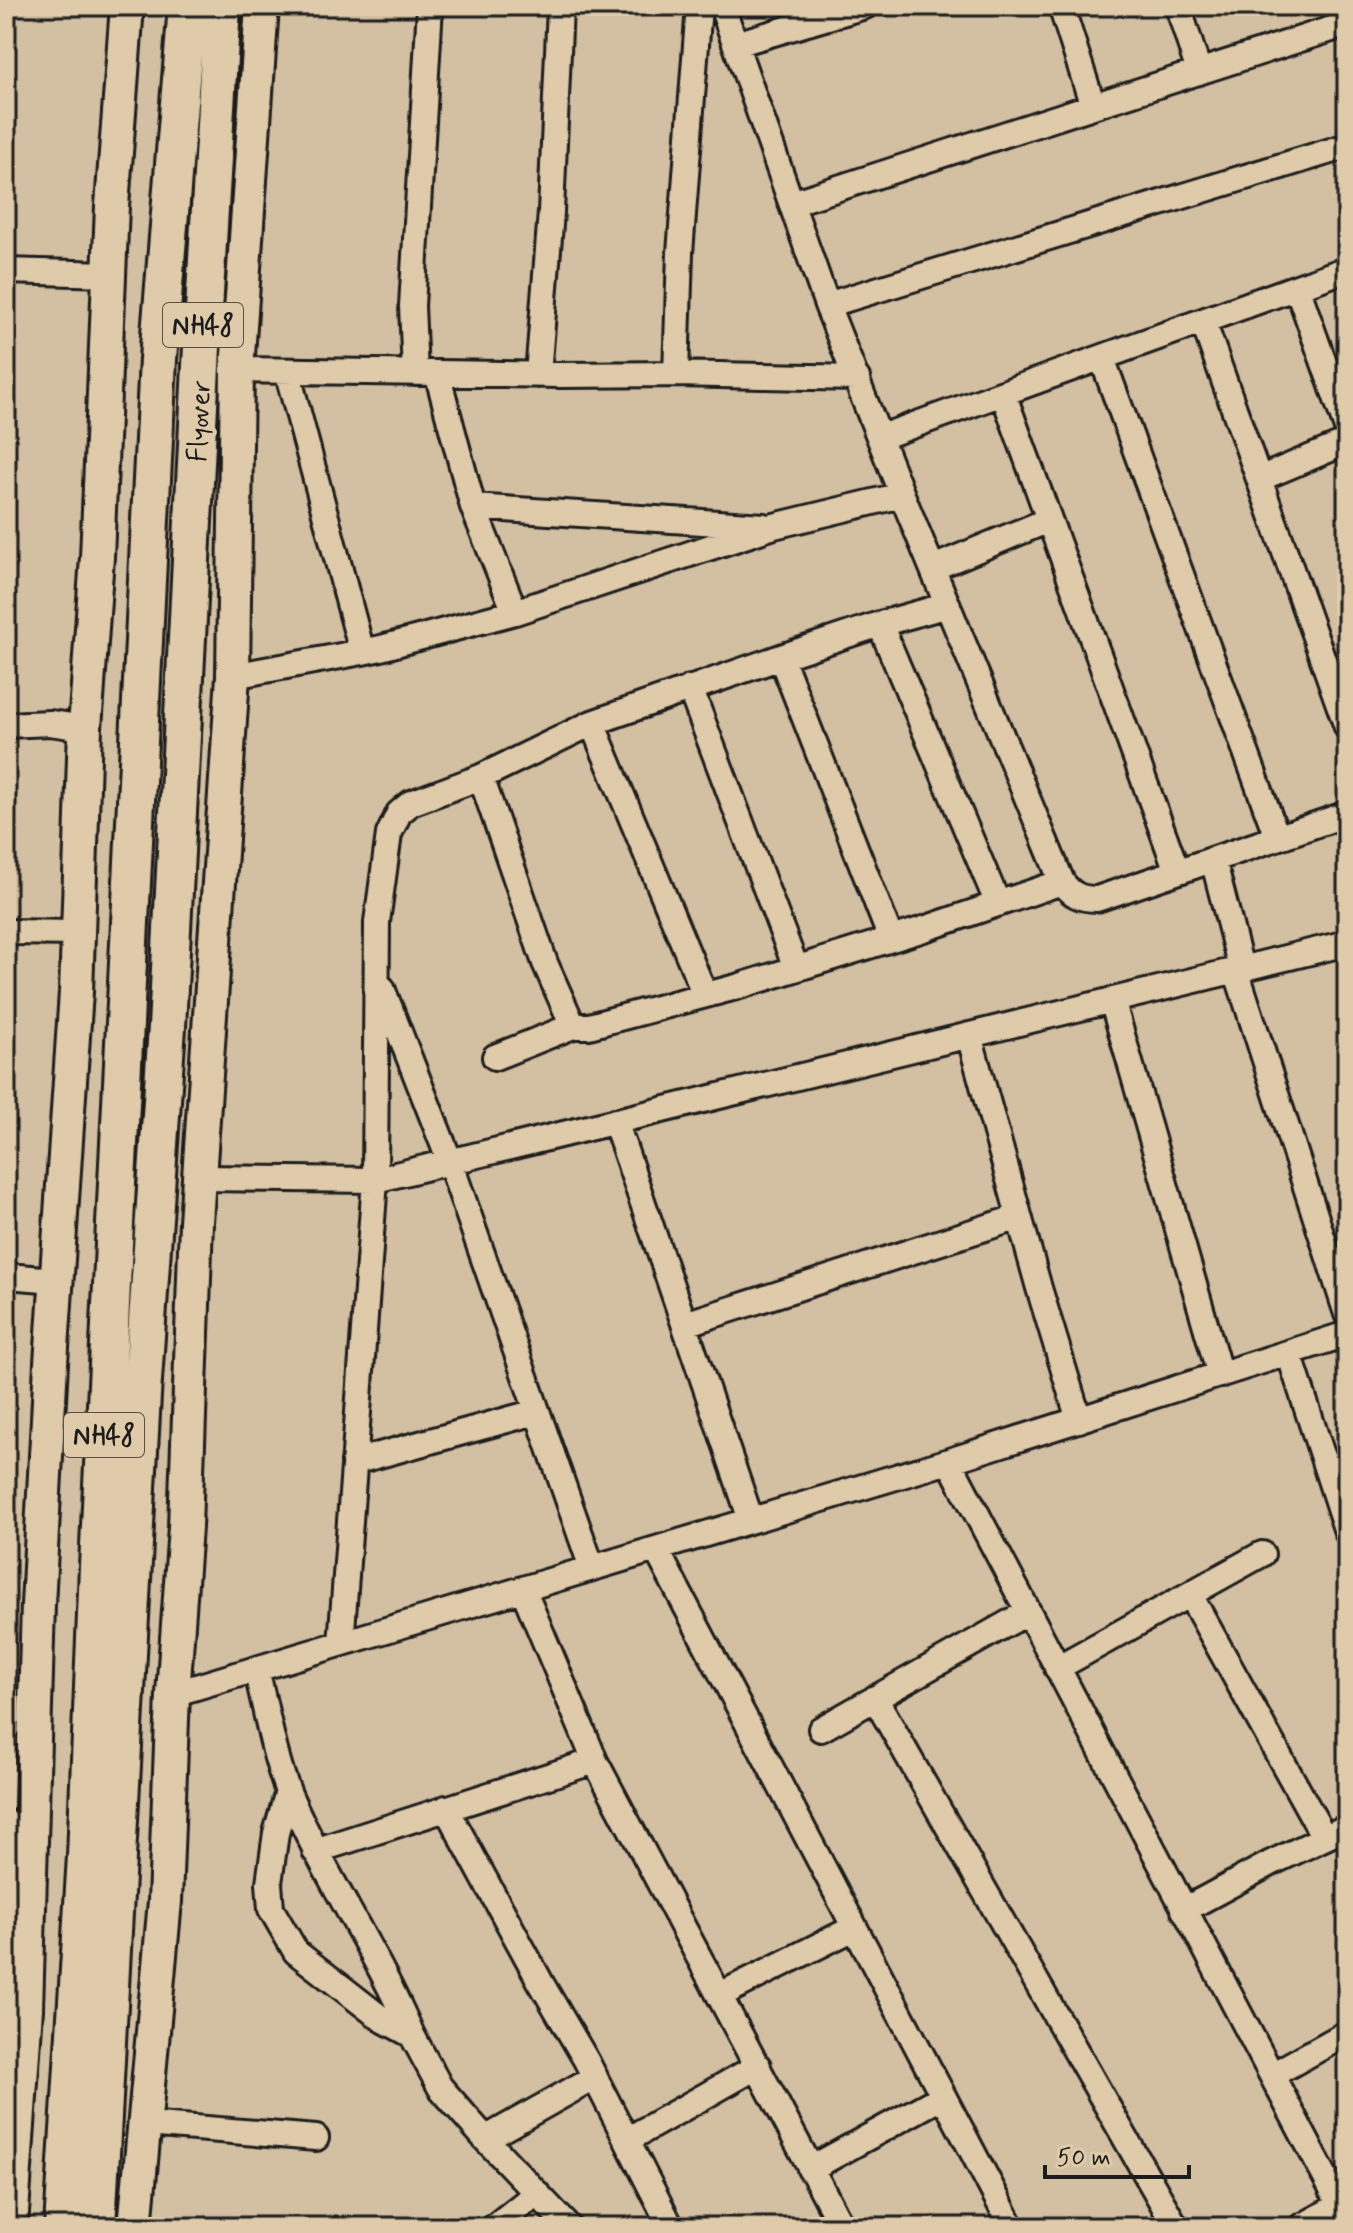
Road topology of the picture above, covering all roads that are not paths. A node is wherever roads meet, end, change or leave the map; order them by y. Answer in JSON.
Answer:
{"nodes":[{"id":1,"x":127,"y":6,"type":"edge"},
{"id":2,"x":187,"y":6,"type":"edge"},
{"id":3,"x":222,"y":6,"type":"edge"},
{"id":4,"x":262,"y":6,"type":"edge"},
{"id":5,"x":430,"y":6,"type":"edge"},
{"id":6,"x":560,"y":6,"type":"edge"},
{"id":7,"x":699,"y":6,"type":"edge"},
{"id":8,"x":722,"y":6,"type":"edge"},
{"id":9,"x":865,"y":6,"type":"edge"},
{"id":10,"x":1061,"y":6,"type":"edge"},
{"id":11,"x":1178,"y":6,"type":"edge"},
{"id":12,"x":1347,"y":24,"type":"edge"},
{"id":13,"x":736,"y":44,"type":"junction"},
{"id":14,"x":1199,"y":72,"type":"junction"},
{"id":15,"x":1093,"y":106,"type":"junction"},
{"id":16,"x":1347,"y":146,"type":"edge"},
{"id":17,"x":792,"y":203,"type":"junction"},
{"id":18,"x":1347,"y":269,"type":"edge"},
{"id":19,"x":6,"y":271,"type":"edge"},
{"id":20,"x":109,"y":274,"type":"junction"},
{"id":21,"x":1297,"y":287,"type":"junction"},
{"id":22,"x":827,"y":305,"type":"junction"},
{"id":23,"x":1203,"y":321,"type":"junction"},
{"id":24,"x":1102,"y":358,"type":"junction"},
{"id":25,"x":237,"y":370,"type":"junction"},
{"id":26,"x":287,"y":371,"type":"junction"},
{"id":27,"x":426,"y":373,"type":"junction"},
{"id":28,"x":676,"y":374,"type":"junction"},
{"id":29,"x":538,"y":375,"type":"junction"},
{"id":30,"x":857,"y":378,"type":"junction"},
{"id":31,"x":1003,"y":393,"type":"junction"},
{"id":32,"x":1347,"y":428,"type":"edge"},
{"id":33,"x":881,"y":437,"type":"junction"},
{"id":34,"x":1347,"y":442,"type":"edge"},
{"id":35,"x":1259,"y":479,"type":"junction"},
{"id":36,"x":902,"y":495,"type":"junction"},
{"id":37,"x":473,"y":507,"type":"junction"},
{"id":38,"x":1049,"y":520,"type":"junction"},
{"id":39,"x":774,"y":526,"type":"junction"},
{"id":40,"x":933,"y":568,"type":"junction"},
{"id":41,"x":948,"y":605,"type":"junction"},
{"id":42,"x":515,"y":612,"type":"junction"},
{"id":43,"x":880,"y":624,"type":"junction"},
{"id":44,"x":362,"y":652,"type":"junction"},
{"id":45,"x":781,"y":657,"type":"junction"},
{"id":46,"x":233,"y":676,"type":"junction"},
{"id":47,"x":690,"y":688,"type":"junction"},
{"id":48,"x":592,"y":723,"type":"junction"},
{"id":49,"x":6,"y":725,"type":"edge"},
{"id":50,"x":1347,"y":727,"type":"edge"},
{"id":51,"x":85,"y":728,"type":"junction"},
{"id":52,"x":481,"y":777,"type":"junction"},
{"id":53,"x":1347,"y":814,"type":"edge"},
{"id":54,"x":1277,"y":837,"type":"junction"},
{"id":55,"x":1213,"y":859,"type":"junction"},
{"id":56,"x":1177,"y":871,"type":"junction"},
{"id":57,"x":1062,"y":882,"type":"junction"},
{"id":58,"x":998,"y":904,"type":"junction"},
{"id":59,"x":6,"y":932,"type":"edge"},
{"id":60,"x":78,"y":933,"type":"junction"},
{"id":61,"x":891,"y":939,"type":"junction"},
{"id":62,"x":1347,"y":943,"type":"edge"},
{"id":63,"x":796,"y":968,"type":"junction"},
{"id":64,"x":1239,"y":969,"type":"junction"},
{"id":65,"x":376,"y":974,"type":"junction"},
{"id":66,"x":705,"y":995,"type":"junction"},
{"id":67,"x":1112,"y":1000,"type":"junction"},
{"id":68,"x":573,"y":1026,"type":"junction"},
{"id":69,"x":969,"y":1035,"type":"junction"},
{"id":70,"x":495,"y":1057,"type":"dead end"},
{"id":71,"x":615,"y":1121,"type":"junction"},
{"id":72,"x":450,"y":1162,"type":"junction"},
{"id":73,"x":201,"y":1178,"type":"junction"},
{"id":74,"x":375,"y":1180,"type":"junction"},
{"id":75,"x":1019,"y":1217,"type":"junction"},
{"id":76,"x":6,"y":1276,"type":"edge"},
{"id":77,"x":57,"y":1280,"type":"junction"},
{"id":78,"x":1347,"y":1314,"type":"edge"},
{"id":79,"x":685,"y":1324,"type":"junction"},
{"id":80,"x":1347,"y":1334,"type":"edge"},
{"id":81,"x":1289,"y":1353,"type":"junction"},
{"id":82,"x":1220,"y":1375,"type":"junction"},
{"id":83,"x":536,"y":1412,"type":"junction"},
{"id":84,"x":1079,"y":1420,"type":"junction"},
{"id":85,"x":949,"y":1461,"type":"junction"},
{"id":86,"x":354,"y":1462,"type":"junction"},
{"id":87,"x":751,"y":1520,"type":"junction"},
{"id":88,"x":1347,"y":1532,"type":"edge"},
{"id":89,"x":656,"y":1549,"type":"junction"},
{"id":90,"x":1262,"y":1554,"type":"dead end"},
{"id":91,"x":592,"y":1568,"type":"junction"},
{"id":92,"x":523,"y":1589,"type":"junction"},
{"id":93,"x":1190,"y":1595,"type":"junction"},
{"id":94,"x":1028,"y":1612,"type":"junction"},
{"id":95,"x":341,"y":1644,"type":"junction"},
{"id":96,"x":1057,"y":1668,"type":"junction"},
{"id":97,"x":256,"y":1669,"type":"junction"},
{"id":98,"x":173,"y":1694,"type":"junction"},
{"id":99,"x":875,"y":1698,"type":"junction"},
{"id":100,"x":821,"y":1729,"type":"dead end"},
{"id":101,"x":595,"y":1761,"type":"junction"},
{"id":102,"x":288,"y":1791,"type":"junction"},
{"id":103,"x":446,"y":1808,"type":"junction"},
{"id":104,"x":6,"y":1822,"type":"edge"},
{"id":105,"x":1347,"y":1827,"type":"edge"},
{"id":106,"x":1324,"y":1837,"type":"junction"},
{"id":107,"x":31,"y":1844,"type":"junction"},
{"id":108,"x":315,"y":1851,"type":"junction"},
{"id":109,"x":1184,"y":1910,"type":"junction"},
{"id":110,"x":854,"y":1928,"type":"junction"},
{"id":111,"x":720,"y":1995,"type":"junction"},
{"id":112,"x":1347,"y":2033,"type":"edge"},
{"id":113,"x":412,"y":2035,"type":"junction"},
{"id":114,"x":758,"y":2066,"type":"junction"},
{"id":115,"x":1272,"y":2075,"type":"junction"},
{"id":116,"x":595,"y":2077,"type":"junction"},
{"id":117,"x":943,"y":2096,"type":"junction"},
{"id":118,"x":146,"y":2124,"type":"junction"},
{"id":119,"x":316,"y":2138,"type":"dead end"},
{"id":120,"x":485,"y":2139,"type":"junction"},
{"id":121,"x":627,"y":2140,"type":"junction"},
{"id":122,"x":11,"y":2148,"type":"edge"},
{"id":123,"x":810,"y":2169,"type":"junction"},
{"id":124,"x":537,"y":2193,"type":"junction"},
{"id":125,"x":1344,"y":2204,"type":"edge"},
{"id":126,"x":11,"y":2227,"type":"edge"},
{"id":127,"x":63,"y":2227,"type":"edge"},
{"id":128,"x":97,"y":2227,"type":"edge"},
{"id":129,"x":135,"y":2227,"type":"edge"},
{"id":130,"x":494,"y":2227,"type":"edge"},
{"id":131,"x":569,"y":2227,"type":"edge"},
{"id":132,"x":671,"y":2227,"type":"edge"},
{"id":133,"x":842,"y":2227,"type":"edge"},
{"id":134,"x":1012,"y":2227,"type":"edge"},
{"id":135,"x":1176,"y":2227,"type":"edge"},
{"id":136,"x":1301,"y":2227,"type":"edge"}],
"edges":[{"from":1,"to":20,"type":"main road"},
{"from":2,"to":127,"type":"highway","name":"Flyover","number":"NH48"},
{"from":3,"to":128,"type":"highway","name":"Flyover","number":"NH48"},
{"from":4,"to":25,"type":"main road"},
{"from":5,"to":27,"type":"street"},
{"from":6,"to":29,"type":"street"},
{"from":7,"to":28,"type":"street"},
{"from":8,"to":13,"type":"street"},
{"from":9,"to":13,"type":"street"},
{"from":10,"to":15,"type":"street"},
{"from":11,"to":14,"type":"street"},
{"from":12,"to":14,"type":"street"},
{"from":13,"to":17,"type":"street"},
{"from":14,"to":15,"type":"street"},
{"from":15,"to":17,"type":"street"},
{"from":16,"to":22,"type":"street"},
{"from":17,"to":22,"type":"street"},
{"from":18,"to":21,"type":"street"},
{"from":19,"to":20,"type":"street"},
{"from":20,"to":51,"type":"main road"},
{"from":21,"to":23,"type":"street"},
{"from":21,"to":32,"type":"street"},
{"from":22,"to":30,"type":"street"},
{"from":23,"to":24,"type":"street"},
{"from":23,"to":35,"type":"street"},
{"from":24,"to":31,"type":"street"},
{"from":24,"to":54,"type":"street"},
{"from":25,"to":26,"type":"street"},
{"from":25,"to":46,"type":"main road"},
{"from":26,"to":27,"type":"street"},
{"from":26,"to":44,"type":"street"},
{"from":27,"to":29,"type":"street"},
{"from":27,"to":37,"type":"street"},
{"from":28,"to":29,"type":"street"},
{"from":28,"to":30,"type":"street"},
{"from":30,"to":33,"type":"street"},
{"from":31,"to":33,"type":"street"},
{"from":31,"to":38,"type":"street"},
{"from":33,"to":36,"type":"street"},
{"from":34,"to":35,"type":"street"},
{"from":35,"to":50,"type":"street"},
{"from":36,"to":39,"type":"street"},
{"from":36,"to":40,"type":"street"},
{"from":37,"to":39,"type":"street"},
{"from":37,"to":42,"type":"street"},
{"from":38,"to":40,"type":"street"},
{"from":38,"to":56,"type":"street"},
{"from":39,"to":42,"type":"street"},
{"from":40,"to":41,"type":"street"},
{"from":41,"to":43,"type":"street"},
{"from":41,"to":57,"type":"street"},
{"from":42,"to":44,"type":"street"},
{"from":43,"to":45,"type":"street"},
{"from":43,"to":58,"type":"street"},
{"from":44,"to":46,"type":"street"},
{"from":45,"to":47,"type":"street"},
{"from":45,"to":61,"type":"street"},
{"from":46,"to":73,"type":"main road"},
{"from":47,"to":48,"type":"street"},
{"from":47,"to":63,"type":"street"},
{"from":48,"to":52,"type":"street"},
{"from":48,"to":66,"type":"street"},
{"from":49,"to":51,"type":"street"},
{"from":51,"to":60,"type":"main road"},
{"from":52,"to":65,"type":"street"},
{"from":52,"to":68,"type":"street"},
{"from":53,"to":54,"type":"street"},
{"from":54,"to":55,"type":"street"},
{"from":55,"to":56,"type":"street"},
{"from":55,"to":64,"type":"street"},
{"from":56,"to":57,"type":"street"},
{"from":57,"to":58,"type":"street"},
{"from":58,"to":61,"type":"street"},
{"from":59,"to":60,"type":"street"},
{"from":60,"to":77,"type":"main road"},
{"from":61,"to":63,"type":"street"},
{"from":62,"to":64,"type":"street"},
{"from":63,"to":66,"type":"street"},
{"from":64,"to":67,"type":"street"},
{"from":64,"to":78,"type":"street"},
{"from":65,"to":72,"type":"street"},
{"from":65,"to":74,"type":"street"},
{"from":66,"to":68,"type":"street"},
{"from":67,"to":69,"type":"street"},
{"from":67,"to":82,"type":"street"},
{"from":68,"to":70,"type":"street"},
{"from":69,"to":71,"type":"street"},
{"from":69,"to":75,"type":"street"},
{"from":71,"to":72,"type":"street"},
{"from":71,"to":79,"type":"street"},
{"from":72,"to":74,"type":"street"},
{"from":72,"to":83,"type":"street"},
{"from":73,"to":74,"type":"street"},
{"from":73,"to":98,"type":"main road"},
{"from":74,"to":86,"type":"street"},
{"from":75,"to":79,"type":"street"},
{"from":75,"to":84,"type":"street"},
{"from":76,"to":77,"type":"street"},
{"from":77,"to":107,"type":"main road"},
{"from":79,"to":87,"type":"street"},
{"from":80,"to":81,"type":"street"},
{"from":81,"to":82,"type":"street"},
{"from":81,"to":88,"type":"street"},
{"from":82,"to":84,"type":"street"},
{"from":83,"to":86,"type":"street"},
{"from":83,"to":91,"type":"street"},
{"from":84,"to":85,"type":"street"},
{"from":85,"to":87,"type":"street"},
{"from":85,"to":94,"type":"street"},
{"from":86,"to":95,"type":"street"},
{"from":87,"to":89,"type":"street"},
{"from":89,"to":91,"type":"street"},
{"from":89,"to":110,"type":"street"},
{"from":90,"to":93,"type":"street"},
{"from":91,"to":92,"type":"street"},
{"from":92,"to":95,"type":"street"},
{"from":92,"to":101,"type":"street"},
{"from":93,"to":96,"type":"street"},
{"from":93,"to":106,"type":"street"},
{"from":94,"to":96,"type":"street"},
{"from":94,"to":99,"type":"street"},
{"from":95,"to":97,"type":"street"},
{"from":96,"to":109,"type":"street"},
{"from":97,"to":98,"type":"street"},
{"from":97,"to":102,"type":"street"},
{"from":98,"to":118,"type":"main road"},
{"from":99,"to":100,"type":"street"},
{"from":99,"to":135,"type":"street"},
{"from":101,"to":103,"type":"street"},
{"from":101,"to":111,"type":"street"},
{"from":102,"to":108,"type":"street"},
{"from":102,"to":113,"type":"street"},
{"from":103,"to":108,"type":"street"},
{"from":103,"to":116,"type":"street"},
{"from":104,"to":107,"type":"street"},
{"from":105,"to":106,"type":"street"},
{"from":106,"to":109,"type":"street"},
{"from":107,"to":122,"type":"main road"},
{"from":108,"to":113,"type":"street"},
{"from":109,"to":115,"type":"street"},
{"from":110,"to":111,"type":"street"},
{"from":110,"to":117,"type":"street"},
{"from":111,"to":114,"type":"street"},
{"from":112,"to":115,"type":"street"},
{"from":113,"to":120,"type":"street"},
{"from":114,"to":121,"type":"street"},
{"from":114,"to":123,"type":"street"},
{"from":115,"to":125,"type":"street"},
{"from":116,"to":120,"type":"street"},
{"from":116,"to":121,"type":"street"},
{"from":117,"to":123,"type":"street"},
{"from":117,"to":134,"type":"street"},
{"from":118,"to":119,"type":"street"},
{"from":118,"to":129,"type":"main road"},
{"from":120,"to":124,"type":"street"},
{"from":121,"to":132,"type":"street"},
{"from":122,"to":126,"type":"main road"},
{"from":123,"to":133,"type":"street"},
{"from":124,"to":130,"type":"street"},
{"from":124,"to":131,"type":"street"},
{"from":125,"to":136,"type":"street"}]}
